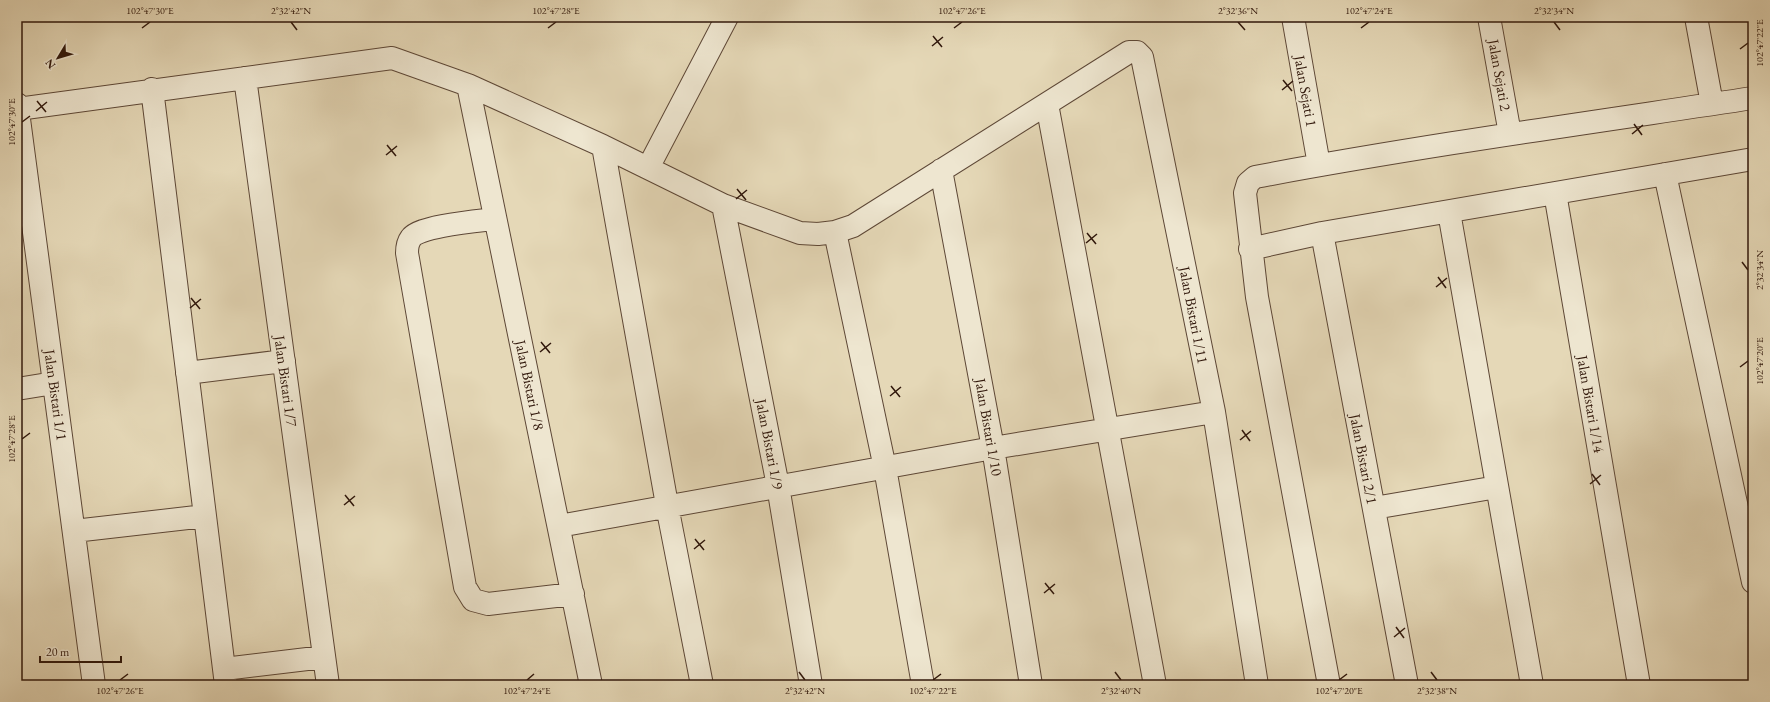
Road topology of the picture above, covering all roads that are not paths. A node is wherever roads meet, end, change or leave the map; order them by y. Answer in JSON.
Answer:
{"nodes":[{"id":1,"x":726,"y":17,"type":"edge"},
{"id":2,"x":1293,"y":17,"type":"edge"},
{"id":3,"x":1489,"y":17,"type":"edge"},
{"id":4,"x":1696,"y":17,"type":"edge"},
{"id":5,"x":245,"y":78,"type":"junction"},
{"id":6,"x":468,"y":85,"type":"junction"},
{"id":7,"x":152,"y":89,"type":"junction"},
{"id":8,"x":1753,"y":98,"type":"edge"},
{"id":9,"x":1047,"y":104,"type":"junction"},
{"id":10,"x":1712,"y":104,"type":"junction"},
{"id":11,"x":17,"y":106,"type":"edge"},
{"id":12,"x":1510,"y":134,"type":"junction"},
{"id":13,"x":603,"y":146,"type":"junction"},
{"id":14,"x":1753,"y":159,"type":"edge"},
{"id":15,"x":1319,"y":165,"type":"junction"},
{"id":16,"x":648,"y":168,"type":"junction"},
{"id":17,"x":941,"y":170,"type":"junction"},
{"id":18,"x":1664,"y":174,"type":"junction"},
{"id":19,"x":1555,"y":193,"type":"junction"},
{"id":20,"x":723,"y":204,"type":"junction"},
{"id":21,"x":1449,"y":212,"type":"junction"},
{"id":22,"x":495,"y":218,"type":"junction"},
{"id":23,"x":835,"y":232,"type":"junction"},
{"id":24,"x":1322,"y":233,"type":"junction"},
{"id":25,"x":1250,"y":249,"type":"junction"},
{"id":26,"x":284,"y":361,"type":"junction"},
{"id":27,"x":188,"y":373,"type":"junction"},
{"id":28,"x":54,"y":383,"type":"junction"},
{"id":29,"x":17,"y":389,"type":"edge"},
{"id":30,"x":1214,"y":412,"type":"junction"},
{"id":31,"x":1108,"y":430,"type":"junction"},
{"id":32,"x":993,"y":448,"type":"junction"},
{"id":33,"x":886,"y":468,"type":"junction"},
{"id":34,"x":778,"y":486,"type":"junction"},
{"id":35,"x":1497,"y":488,"type":"junction"},
{"id":36,"x":668,"y":506,"type":"junction"},
{"id":37,"x":1374,"y":508,"type":"junction"},
{"id":38,"x":205,"y":516,"type":"junction"},
{"id":39,"x":559,"y":526,"type":"junction"},
{"id":40,"x":74,"y":531,"type":"junction"},
{"id":41,"x":1753,"y":582,"type":"edge"},
{"id":42,"x":573,"y":594,"type":"junction"},
{"id":43,"x":324,"y":657,"type":"junction"},
{"id":44,"x":225,"y":677,"type":"edge"},
{"id":45,"x":94,"y":685,"type":"edge"},
{"id":46,"x":328,"y":685,"type":"edge"},
{"id":47,"x":591,"y":685,"type":"edge"},
{"id":48,"x":702,"y":685,"type":"edge"},
{"id":49,"x":811,"y":685,"type":"edge"},
{"id":50,"x":923,"y":685,"type":"edge"},
{"id":51,"x":1031,"y":685,"type":"edge"},
{"id":52,"x":1155,"y":685,"type":"edge"},
{"id":53,"x":1257,"y":685,"type":"edge"},
{"id":54,"x":1329,"y":685,"type":"edge"},
{"id":55,"x":1407,"y":685,"type":"edge"},
{"id":56,"x":1532,"y":685,"type":"edge"},
{"id":57,"x":1639,"y":685,"type":"edge"}],
"edges":[{"from":1,"to":16,"type":"street"},
{"from":2,"to":15,"type":"street","name":"Jalan Sejati 1"},
{"from":3,"to":12,"type":"street","name":"Jalan Sejati 2"},
{"from":4,"to":10,"type":"street"},
{"from":5,"to":6,"type":"street"},
{"from":5,"to":7,"type":"street"},
{"from":5,"to":26,"type":"street","name":"Jalan Bistari 1/7"},
{"from":6,"to":13,"type":"street"},
{"from":6,"to":22,"type":"street","name":"Jalan Bistari 1/8"},
{"from":7,"to":11,"type":"street"},
{"from":7,"to":27,"type":"street"},
{"from":8,"to":10,"type":"street"},
{"from":9,"to":17,"type":"street"},
{"from":9,"to":30,"type":"street","name":"Jalan Bistari 1/11"},
{"from":9,"to":31,"type":"street"},
{"from":10,"to":12,"type":"street"},
{"from":11,"to":28,"type":"street","name":"Jalan Bistari 1/1"},
{"from":12,"to":15,"type":"street"},
{"from":13,"to":16,"type":"street"},
{"from":13,"to":36,"type":"street"},
{"from":14,"to":18,"type":"street"},
{"from":15,"to":25,"type":"street"},
{"from":16,"to":20,"type":"street"},
{"from":17,"to":23,"type":"street"},
{"from":17,"to":32,"type":"street","name":"Jalan Bistari 1/10"},
{"from":18,"to":19,"type":"street"},
{"from":18,"to":41,"type":"street"},
{"from":19,"to":21,"type":"street"},
{"from":19,"to":57,"type":"street","name":"Jalan Bistari 1/14"},
{"from":20,"to":23,"type":"street"},
{"from":20,"to":34,"type":"street","name":"Jalan Bistari 1/9"},
{"from":21,"to":24,"type":"street"},
{"from":21,"to":35,"type":"street"},
{"from":22,"to":39,"type":"street","name":"Jalan Bistari 1/8"},
{"from":22,"to":42,"type":"street"},
{"from":23,"to":33,"type":"street"},
{"from":24,"to":25,"type":"street"},
{"from":24,"to":37,"type":"street","name":"Jalan Bistari 2/1"},
{"from":25,"to":54,"type":"street"},
{"from":26,"to":27,"type":"street"},
{"from":26,"to":43,"type":"street","name":"Jalan Bistari 1/7"},
{"from":27,"to":38,"type":"street"},
{"from":28,"to":29,"type":"street"},
{"from":28,"to":40,"type":"street","name":"Jalan Bistari 1/1"},
{"from":30,"to":31,"type":"street"},
{"from":30,"to":53,"type":"street","name":"Jalan Bistari 1/11"},
{"from":31,"to":32,"type":"street"},
{"from":31,"to":52,"type":"street"},
{"from":32,"to":33,"type":"street"},
{"from":32,"to":51,"type":"street","name":"Jalan Bistari 1/10"},
{"from":33,"to":34,"type":"street"},
{"from":33,"to":50,"type":"street"},
{"from":34,"to":36,"type":"street"},
{"from":34,"to":49,"type":"street","name":"Jalan Bistari 1/9"},
{"from":35,"to":37,"type":"street"},
{"from":35,"to":56,"type":"street"},
{"from":36,"to":39,"type":"street"},
{"from":36,"to":48,"type":"street"},
{"from":37,"to":55,"type":"street","name":"Jalan Bistari 2/1"},
{"from":38,"to":40,"type":"street"},
{"from":38,"to":44,"type":"street"},
{"from":39,"to":42,"type":"street","name":"Jalan Bistari 1/8"},
{"from":40,"to":45,"type":"street","name":"Jalan Bistari 1/1"},
{"from":42,"to":47,"type":"street","name":"Jalan Bistari 1/8"},
{"from":43,"to":44,"type":"street"},
{"from":43,"to":46,"type":"street","name":"Jalan Bistari 1/7"}]}
